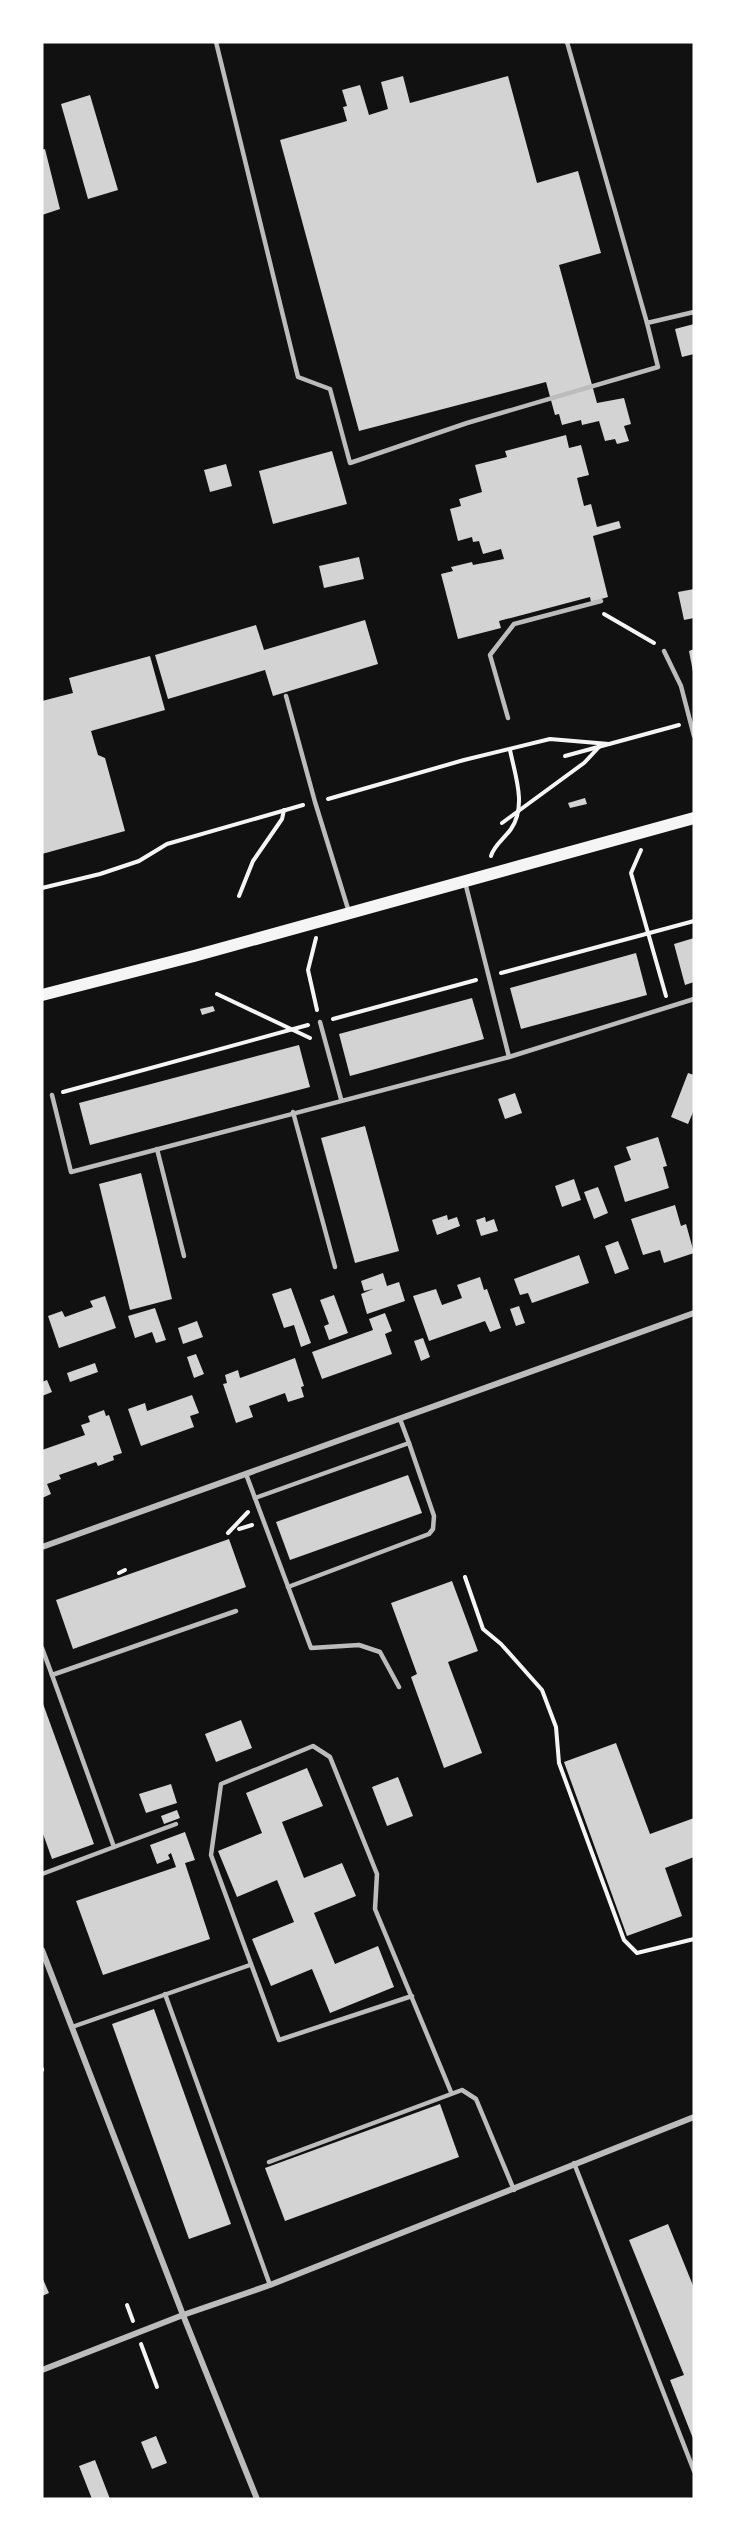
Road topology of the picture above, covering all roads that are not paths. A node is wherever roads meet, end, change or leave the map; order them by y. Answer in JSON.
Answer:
{"nodes":[{"id":1,"x":216,"y":42,"type":"edge"},
{"id":2,"x":567,"y":42,"type":"edge"},
{"id":3,"x":694,"y":312,"type":"edge"},
{"id":4,"x":647,"y":323,"type":"junction"},
{"id":5,"x":601,"y":601,"type":"dead end"},
{"id":6,"x":664,"y":651,"type":"road end"},
{"id":7,"x":286,"y":696,"type":"dead end"},
{"id":8,"x":508,"y":718,"type":"dead end"},
{"id":9,"x":694,"y":736,"type":"edge"},
{"id":10,"x":694,"y":818,"type":"edge"},
{"id":11,"x":465,"y":879,"type":"junction"},
{"id":12,"x":349,"y":912,"type":"junction"},
{"id":13,"x":42,"y":995,"type":"edge"},
{"id":14,"x":694,"y":999,"type":"edge"},
{"id":15,"x":320,"y":1022,"type":"road end"},
{"id":16,"x":509,"y":1057,"type":"junction"},
{"id":17,"x":51,"y":1095,"type":"road end"},
{"id":18,"x":341,"y":1100,"type":"junction"},
{"id":19,"x":293,"y":1112,"type":"junction"},
{"id":20,"x":157,"y":1149,"type":"junction"},
{"id":21,"x":184,"y":1256,"type":"dead end"},
{"id":22,"x":335,"y":1267,"type":"dead end"},
{"id":23,"x":694,"y":1313,"type":"edge"},
{"id":24,"x":400,"y":1419,"type":"junction"},
{"id":25,"x":409,"y":1443,"type":"junction"},
{"id":26,"x":246,"y":1474,"type":"junction"},
{"id":27,"x":256,"y":1500,"type":"junction"},
{"id":28,"x":42,"y":1547,"type":"edge"},
{"id":29,"x":288,"y":1587,"type":"junction"},
{"id":30,"x":236,"y":1611,"type":"dead end"},
{"id":31,"x":42,"y":1648,"type":"edge"},
{"id":32,"x":52,"y":1675,"type":"junction"},
{"id":33,"x":399,"y":1687,"type":"dead end"},
{"id":34,"x":176,"y":1824,"type":"dead end"},
{"id":35,"x":114,"y":1847,"type":"junction"},
{"id":36,"x":42,"y":1874,"type":"edge"},
{"id":37,"x":42,"y":1950,"type":"edge"},
{"id":38,"x":250,"y":1965,"type":"junction"},
{"id":39,"x":165,"y":1994,"type":"junction"},
{"id":40,"x":412,"y":1996,"type":"junction"},
{"id":41,"x":72,"y":2027,"type":"junction"},
{"id":42,"x":451,"y":2092,"type":"junction"},
{"id":43,"x":694,"y":2117,"type":"edge"},
{"id":44,"x":269,"y":2162,"type":"dead end"},
{"id":45,"x":574,"y":2163,"type":"junction"},
{"id":46,"x":514,"y":2190,"type":"junction"},
{"id":47,"x":270,"y":2285,"type":"junction"},
{"id":48,"x":183,"y":2315,"type":"junction"},
{"id":49,"x":42,"y":2370,"type":"edge"},
{"id":50,"x":694,"y":2470,"type":"edge"},
{"id":51,"x":257,"y":2499,"type":"edge"}],
"edges":[{"from":1,"to":4,"type":"lane"},
{"from":2,"to":4,"type":"lane"},
{"from":3,"to":4,"type":"lane"},
{"from":5,"to":8,"type":"lane"},
{"from":6,"to":9,"type":"lane"},
{"from":7,"to":12,"type":"lane"},
{"from":10,"to":11,"type":"main road"},
{"from":11,"to":12,"type":"main road"},
{"from":11,"to":16,"type":"lane"},
{"from":12,"to":13,"type":"main road"},
{"from":14,"to":16,"type":"lane"},
{"from":15,"to":18,"type":"lane"},
{"from":16,"to":18,"type":"lane"},
{"from":17,"to":20,"type":"lane"},
{"from":18,"to":19,"type":"lane"},
{"from":19,"to":20,"type":"lane"},
{"from":19,"to":22,"type":"lane"},
{"from":20,"to":21,"type":"lane"},
{"from":23,"to":24,"type":"street"},
{"from":24,"to":25,"type":"lane"},
{"from":24,"to":26,"type":"street"},
{"from":25,"to":27,"type":"lane"},
{"from":25,"to":29,"type":"lane"},
{"from":26,"to":27,"type":"lane"},
{"from":26,"to":28,"type":"street"},
{"from":27,"to":29,"type":"lane"},
{"from":29,"to":33,"type":"lane"},
{"from":30,"to":32,"type":"lane"},
{"from":31,"to":32,"type":"lane"},
{"from":32,"to":35,"type":"lane"},
{"from":34,"to":35,"type":"lane"},
{"from":35,"to":36,"type":"lane"},
{"from":37,"to":41,"type":"street"},
{"from":38,"to":39,"type":"lane"},
{"from":38,"to":40,"type":"lane"},
{"from":38,"to":40,"type":"lane"},
{"from":39,"to":41,"type":"lane"},
{"from":39,"to":47,"type":"lane"},
{"from":40,"to":42,"type":"lane"},
{"from":41,"to":48,"type":"street"},
{"from":42,"to":44,"type":"lane"},
{"from":42,"to":46,"type":"lane"},
{"from":43,"to":45,"type":"street"},
{"from":45,"to":46,"type":"street"},
{"from":45,"to":50,"type":"lane"},
{"from":46,"to":47,"type":"street"},
{"from":47,"to":48,"type":"street"},
{"from":48,"to":49,"type":"street"},
{"from":48,"to":51,"type":"street"}]}
